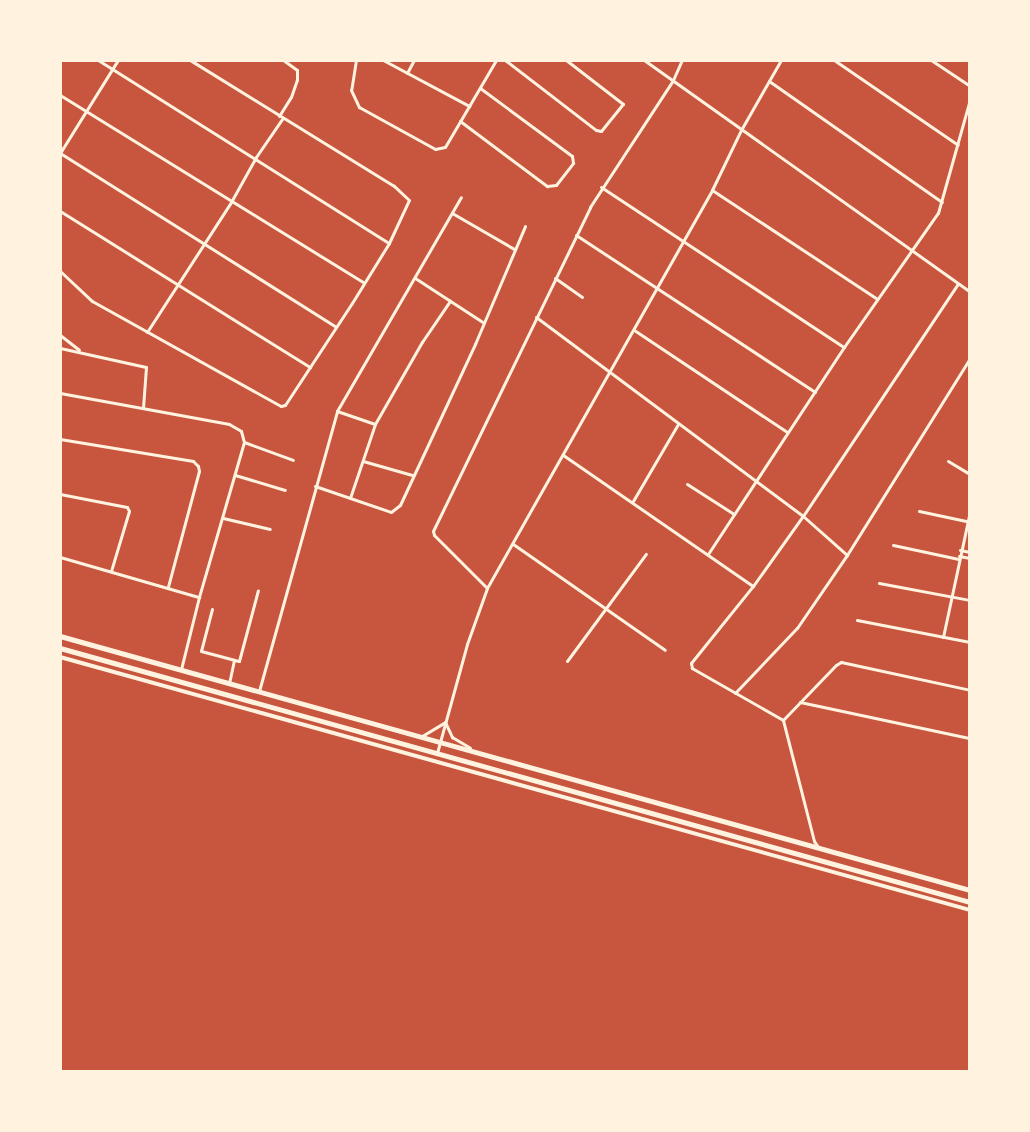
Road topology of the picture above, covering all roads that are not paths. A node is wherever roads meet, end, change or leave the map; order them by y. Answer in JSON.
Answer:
{"nodes":[{"id":1,"x":98,"y":60,"type":"edge"},
{"id":2,"x":118,"y":60,"type":"edge"},
{"id":3,"x":190,"y":60,"type":"edge"},
{"id":4,"x":283,"y":60,"type":"edge"},
{"id":5,"x":356,"y":60,"type":"edge"},
{"id":6,"x":383,"y":60,"type":"edge"},
{"id":7,"x":414,"y":60,"type":"edge"},
{"id":8,"x":496,"y":60,"type":"edge"},
{"id":9,"x":505,"y":60,"type":"edge"},
{"id":10,"x":566,"y":60,"type":"edge"},
{"id":11,"x":644,"y":60,"type":"edge"},
{"id":12,"x":682,"y":60,"type":"edge"},
{"id":13,"x":781,"y":60,"type":"edge"},
{"id":14,"x":834,"y":60,"type":"edge"},
{"id":15,"x":931,"y":60,"type":"edge"},
{"id":16,"x":112,"y":69,"type":"junction"},
{"id":17,"x":407,"y":73,"type":"junction"},
{"id":18,"x":673,"y":80,"type":"junction"},
{"id":19,"x":769,"y":81,"type":"junction"},
{"id":20,"x":970,"y":86,"type":"edge"},
{"id":21,"x":480,"y":88,"type":"junction"},
{"id":22,"x":60,"y":95,"type":"edge"},
{"id":23,"x":970,"y":99,"type":"edge"},
{"id":24,"x":469,"y":106,"type":"junction"},
{"id":25,"x":86,"y":112,"type":"junction"},
{"id":26,"x":281,"y":118,"type":"junction"},
{"id":27,"x":460,"y":121,"type":"junction"},
{"id":28,"x":741,"y":130,"type":"junction"},
{"id":29,"x":958,"y":145,"type":"junction"},
{"id":30,"x":60,"y":153,"type":"edge"},
{"id":31,"x":256,"y":157,"type":"junction"},
{"id":32,"x":601,"y":187,"type":"junction"},
{"id":33,"x":712,"y":189,"type":"junction"},
{"id":34,"x":461,"y":197,"type":"dead end"},
{"id":35,"x":231,"y":202,"type":"junction"},
{"id":36,"x":943,"y":202,"type":"junction"},
{"id":37,"x":60,"y":211,"type":"edge"},
{"id":38,"x":452,"y":213,"type":"junction"},
{"id":39,"x":525,"y":226,"type":"dead end"},
{"id":40,"x":576,"y":235,"type":"junction"},
{"id":41,"x":683,"y":241,"type":"junction"},
{"id":42,"x":389,"y":243,"type":"junction"},
{"id":43,"x":204,"y":244,"type":"junction"},
{"id":44,"x":514,"y":249,"type":"junction"},
{"id":45,"x":911,"y":251,"type":"junction"},
{"id":46,"x":60,"y":271,"type":"edge"},
{"id":47,"x":415,"y":277,"type":"junction"},
{"id":48,"x":555,"y":278,"type":"junction"},
{"id":49,"x":363,"y":282,"type":"junction"},
{"id":50,"x":958,"y":284,"type":"junction"},
{"id":51,"x":178,"y":285,"type":"junction"},
{"id":52,"x":656,"y":290,"type":"junction"},
{"id":53,"x":970,"y":292,"type":"edge"},
{"id":54,"x":582,"y":297,"type":"dead end"},
{"id":55,"x":878,"y":300,"type":"junction"},
{"id":56,"x":450,"y":301,"type":"junction"},
{"id":57,"x":536,"y":317,"type":"junction"},
{"id":58,"x":484,"y":323,"type":"junction"},
{"id":59,"x":336,"y":327,"type":"junction"},
{"id":60,"x":634,"y":330,"type":"junction"},
{"id":61,"x":147,"y":332,"type":"junction"},
{"id":62,"x":60,"y":335,"type":"edge"},
{"id":63,"x":844,"y":347,"type":"junction"},
{"id":64,"x":60,"y":348,"type":"edge"},
{"id":65,"x":80,"y":352,"type":"junction"},
{"id":66,"x":970,"y":358,"type":"edge"},
{"id":67,"x":310,"y":367,"type":"junction"},
{"id":68,"x":609,"y":372,"type":"junction"},
{"id":69,"x":815,"y":392,"type":"junction"},
{"id":70,"x":60,"y":393,"type":"edge"},
{"id":71,"x":143,"y":408,"type":"junction"},
{"id":72,"x":337,"y":411,"type":"junction"},
{"id":73,"x":375,"y":424,"type":"junction"},
{"id":74,"x":678,"y":424,"type":"junction"},
{"id":75,"x":787,"y":432,"type":"junction"},
{"id":76,"x":60,"y":439,"type":"edge"},
{"id":77,"x":244,"y":442,"type":"junction"},
{"id":78,"x":563,"y":455,"type":"junction"},
{"id":79,"x":293,"y":460,"type":"dead end"},
{"id":80,"x":363,"y":461,"type":"junction"},
{"id":81,"x":948,"y":461,"type":"dead end"},
{"id":82,"x":970,"y":474,"type":"edge"},
{"id":83,"x":235,"y":475,"type":"junction"},
{"id":84,"x":412,"y":475,"type":"junction"},
{"id":85,"x":756,"y":480,"type":"junction"},
{"id":86,"x":687,"y":484,"type":"dead end"},
{"id":87,"x":315,"y":486,"type":"junction"},
{"id":88,"x":285,"y":489,"type":"dead end"},
{"id":89,"x":60,"y":494,"type":"edge"},
{"id":90,"x":350,"y":498,"type":"junction"},
{"id":91,"x":633,"y":501,"type":"junction"},
{"id":92,"x":919,"y":511,"type":"dead end"},
{"id":93,"x":970,"y":511,"type":"edge"},
{"id":94,"x":734,"y":514,"type":"junction"},
{"id":95,"x":803,"y":516,"type":"junction"},
{"id":96,"x":223,"y":518,"type":"junction"},
{"id":97,"x":966,"y":521,"type":"junction"},
{"id":98,"x":270,"y":529,"type":"dead end"},
{"id":99,"x":513,"y":544,"type":"junction"},
{"id":100,"x":893,"y":545,"type":"dead end"},
{"id":101,"x":960,"y":550,"type":"junction"},
{"id":102,"x":970,"y":552,"type":"edge"},
{"id":103,"x":646,"y":554,"type":"dead end"},
{"id":104,"x":708,"y":554,"type":"junction"},
{"id":105,"x":847,"y":555,"type":"junction"},
{"id":106,"x":60,"y":557,"type":"edge"},
{"id":107,"x":959,"y":557,"type":"junction"},
{"id":108,"x":970,"y":558,"type":"edge"},
{"id":109,"x":111,"y":571,"type":"junction"},
{"id":110,"x":879,"y":583,"type":"dead end"},
{"id":111,"x":753,"y":586,"type":"junction"},
{"id":112,"x":168,"y":587,"type":"junction"},
{"id":113,"x":487,"y":588,"type":"junction"},
{"id":114,"x":258,"y":590,"type":"dead end"},
{"id":115,"x":951,"y":596,"type":"junction"},
{"id":116,"x":198,"y":597,"type":"junction"},
{"id":117,"x":970,"y":600,"type":"edge"},
{"id":118,"x":607,"y":607,"type":"junction"},
{"id":119,"x":212,"y":609,"type":"dead end"},
{"id":120,"x":857,"y":620,"type":"dead end"},
{"id":121,"x":60,"y":636,"type":"edge"},
{"id":122,"x":943,"y":637,"type":"junction"},
{"id":123,"x":970,"y":642,"type":"edge"},
{"id":124,"x":60,"y":648,"type":"edge"},
{"id":125,"x":665,"y":650,"type":"dead end"},
{"id":126,"x":60,"y":657,"type":"edge"},
{"id":127,"x":234,"y":660,"type":"junction"},
{"id":128,"x":567,"y":661,"type":"dead end"},
{"id":129,"x":181,"y":670,"type":"junction"},
{"id":130,"x":229,"y":683,"type":"junction"},
{"id":131,"x":970,"y":690,"type":"edge"},
{"id":132,"x":258,"y":691,"type":"junction"},
{"id":133,"x":735,"y":693,"type":"junction"},
{"id":134,"x":800,"y":702,"type":"junction"},
{"id":135,"x":783,"y":720,"type":"junction"},
{"id":136,"x":445,"y":722,"type":"junction"},
{"id":137,"x":420,"y":736,"type":"junction"},
{"id":138,"x":970,"y":738,"type":"edge"},
{"id":139,"x":440,"y":742,"type":"junction"},
{"id":140,"x":476,"y":752,"type":"junction"},
{"id":141,"x":437,"y":753,"type":"junction"},
{"id":142,"x":820,"y":849,"type":"junction"},
{"id":143,"x":970,"y":890,"type":"edge"},
{"id":144,"x":970,"y":902,"type":"edge"},
{"id":145,"x":970,"y":910,"type":"edge"}],
"edges":[{"from":1,"to":16,"type":"street"},
{"from":2,"to":16,"type":"street"},
{"from":3,"to":26,"type":"street"},
{"from":4,"to":26,"type":"street"},
{"from":5,"to":27,"type":"street"},
{"from":6,"to":17,"type":"street"},
{"from":7,"to":17,"type":"street"},
{"from":8,"to":21,"type":"street"},
{"from":9,"to":10,"type":"street"},
{"from":11,"to":18,"type":"street"},
{"from":12,"to":18,"type":"street"},
{"from":13,"to":19,"type":"street"},
{"from":14,"to":29,"type":"street"},
{"from":15,"to":20,"type":"street"},
{"from":16,"to":25,"type":"street"},
{"from":16,"to":31,"type":"street"},
{"from":17,"to":24,"type":"street"},
{"from":18,"to":28,"type":"street"},
{"from":18,"to":32,"type":"street"},
{"from":19,"to":28,"type":"street"},
{"from":19,"to":36,"type":"street"},
{"from":21,"to":24,"type":"street"},
{"from":21,"to":27,"type":"street"},
{"from":22,"to":25,"type":"street"},
{"from":23,"to":29,"type":"street"},
{"from":24,"to":27,"type":"street"},
{"from":25,"to":30,"type":"street"},
{"from":25,"to":35,"type":"street"},
{"from":26,"to":31,"type":"street"},
{"from":26,"to":42,"type":"street"},
{"from":28,"to":33,"type":"street"},
{"from":28,"to":45,"type":"street"},
{"from":29,"to":36,"type":"street"},
{"from":30,"to":43,"type":"street"},
{"from":31,"to":35,"type":"street"},
{"from":31,"to":42,"type":"street"},
{"from":32,"to":40,"type":"street"},
{"from":32,"to":41,"type":"street"},
{"from":33,"to":41,"type":"street"},
{"from":33,"to":55,"type":"street"},
{"from":34,"to":38,"type":"street"},
{"from":35,"to":43,"type":"street"},
{"from":35,"to":49,"type":"street"},
{"from":36,"to":45,"type":"street"},
{"from":37,"to":51,"type":"street"},
{"from":38,"to":44,"type":"street"},
{"from":38,"to":47,"type":"street"},
{"from":39,"to":44,"type":"street"},
{"from":40,"to":48,"type":"street"},
{"from":40,"to":52,"type":"street"},
{"from":41,"to":52,"type":"street"},
{"from":41,"to":63,"type":"street"},
{"from":42,"to":49,"type":"street"},
{"from":43,"to":51,"type":"street"},
{"from":43,"to":59,"type":"street"},
{"from":44,"to":58,"type":"street"},
{"from":45,"to":50,"type":"street"},
{"from":45,"to":55,"type":"street"},
{"from":46,"to":61,"type":"street"},
{"from":47,"to":56,"type":"street"},
{"from":47,"to":72,"type":"street"},
{"from":48,"to":54,"type":"street"},
{"from":48,"to":57,"type":"street"},
{"from":49,"to":59,"type":"street"},
{"from":50,"to":53,"type":"street"},
{"from":50,"to":95,"type":"street"},
{"from":51,"to":61,"type":"street"},
{"from":51,"to":67,"type":"street"},
{"from":52,"to":60,"type":"street"},
{"from":52,"to":69,"type":"street"},
{"from":55,"to":63,"type":"street"},
{"from":56,"to":58,"type":"street"},
{"from":56,"to":73,"type":"street"},
{"from":57,"to":68,"type":"street"},
{"from":57,"to":113,"type":"street"},
{"from":58,"to":84,"type":"street"},
{"from":59,"to":67,"type":"street"},
{"from":60,"to":68,"type":"street"},
{"from":60,"to":75,"type":"street"},
{"from":61,"to":67,"type":"street"},
{"from":62,"to":65,"type":"street"},
{"from":63,"to":69,"type":"street"},
{"from":64,"to":65,"type":"street"},
{"from":65,"to":71,"type":"street"},
{"from":66,"to":105,"type":"street"},
{"from":68,"to":74,"type":"street"},
{"from":68,"to":78,"type":"street"},
{"from":69,"to":75,"type":"street"},
{"from":70,"to":71,"type":"street"},
{"from":71,"to":77,"type":"street"},
{"from":72,"to":73,"type":"street"},
{"from":72,"to":87,"type":"street"},
{"from":73,"to":80,"type":"street"},
{"from":74,"to":85,"type":"street"},
{"from":74,"to":91,"type":"street"},
{"from":75,"to":85,"type":"street"},
{"from":76,"to":112,"type":"street"},
{"from":77,"to":79,"type":"street"},
{"from":77,"to":83,"type":"street"},
{"from":78,"to":91,"type":"street"},
{"from":78,"to":99,"type":"street"},
{"from":80,"to":84,"type":"street"},
{"from":80,"to":90,"type":"street"},
{"from":81,"to":82,"type":"street"},
{"from":83,"to":88,"type":"street"},
{"from":83,"to":96,"type":"street"},
{"from":84,"to":90,"type":"street"},
{"from":85,"to":94,"type":"street"},
{"from":85,"to":95,"type":"street"},
{"from":86,"to":94,"type":"street"},
{"from":87,"to":90,"type":"street"},
{"from":87,"to":132,"type":"street"},
{"from":89,"to":109,"type":"street"},
{"from":91,"to":104,"type":"street"},
{"from":92,"to":97,"type":"street"},
{"from":93,"to":97,"type":"street"},
{"from":94,"to":104,"type":"street"},
{"from":95,"to":105,"type":"street"},
{"from":95,"to":111,"type":"street"},
{"from":96,"to":98,"type":"street"},
{"from":96,"to":116,"type":"street"},
{"from":97,"to":101,"type":"street"},
{"from":99,"to":113,"type":"street"},
{"from":99,"to":118,"type":"street"},
{"from":100,"to":107,"type":"street"},
{"from":101,"to":102,"type":"street"},
{"from":101,"to":107,"type":"street"},
{"from":103,"to":118,"type":"street"},
{"from":104,"to":111,"type":"street"},
{"from":105,"to":133,"type":"street"},
{"from":106,"to":109,"type":"street"},
{"from":107,"to":108,"type":"street"},
{"from":107,"to":115,"type":"street"},
{"from":109,"to":112,"type":"street"},
{"from":110,"to":115,"type":"street"},
{"from":111,"to":133,"type":"street"},
{"from":112,"to":116,"type":"street"},
{"from":113,"to":136,"type":"street"},
{"from":114,"to":127,"type":"street"},
{"from":115,"to":117,"type":"street"},
{"from":115,"to":122,"type":"street"},
{"from":116,"to":129,"type":"street"},
{"from":118,"to":125,"type":"street"},
{"from":118,"to":128,"type":"street"},
{"from":119,"to":127,"type":"street"},
{"from":120,"to":122,"type":"street"},
{"from":121,"to":129,"type":"main road"},
{"from":122,"to":123,"type":"street"},
{"from":124,"to":141,"type":"main road"},
{"from":126,"to":145,"type":"street"},
{"from":127,"to":130,"type":"street"},
{"from":129,"to":130,"type":"main road"},
{"from":130,"to":132,"type":"main road"},
{"from":131,"to":134,"type":"street"},
{"from":132,"to":137,"type":"main road"},
{"from":133,"to":135,"type":"street"},
{"from":134,"to":135,"type":"street"},
{"from":134,"to":138,"type":"street"},
{"from":135,"to":142,"type":"street"},
{"from":136,"to":137,"type":"street"},
{"from":136,"to":139,"type":"street"},
{"from":136,"to":140,"type":"street"},
{"from":137,"to":139,"type":"main road"},
{"from":139,"to":140,"type":"main road"},
{"from":139,"to":141,"type":"street"},
{"from":140,"to":142,"type":"main road"},
{"from":141,"to":144,"type":"main road"},
{"from":142,"to":143,"type":"main road"}]}
